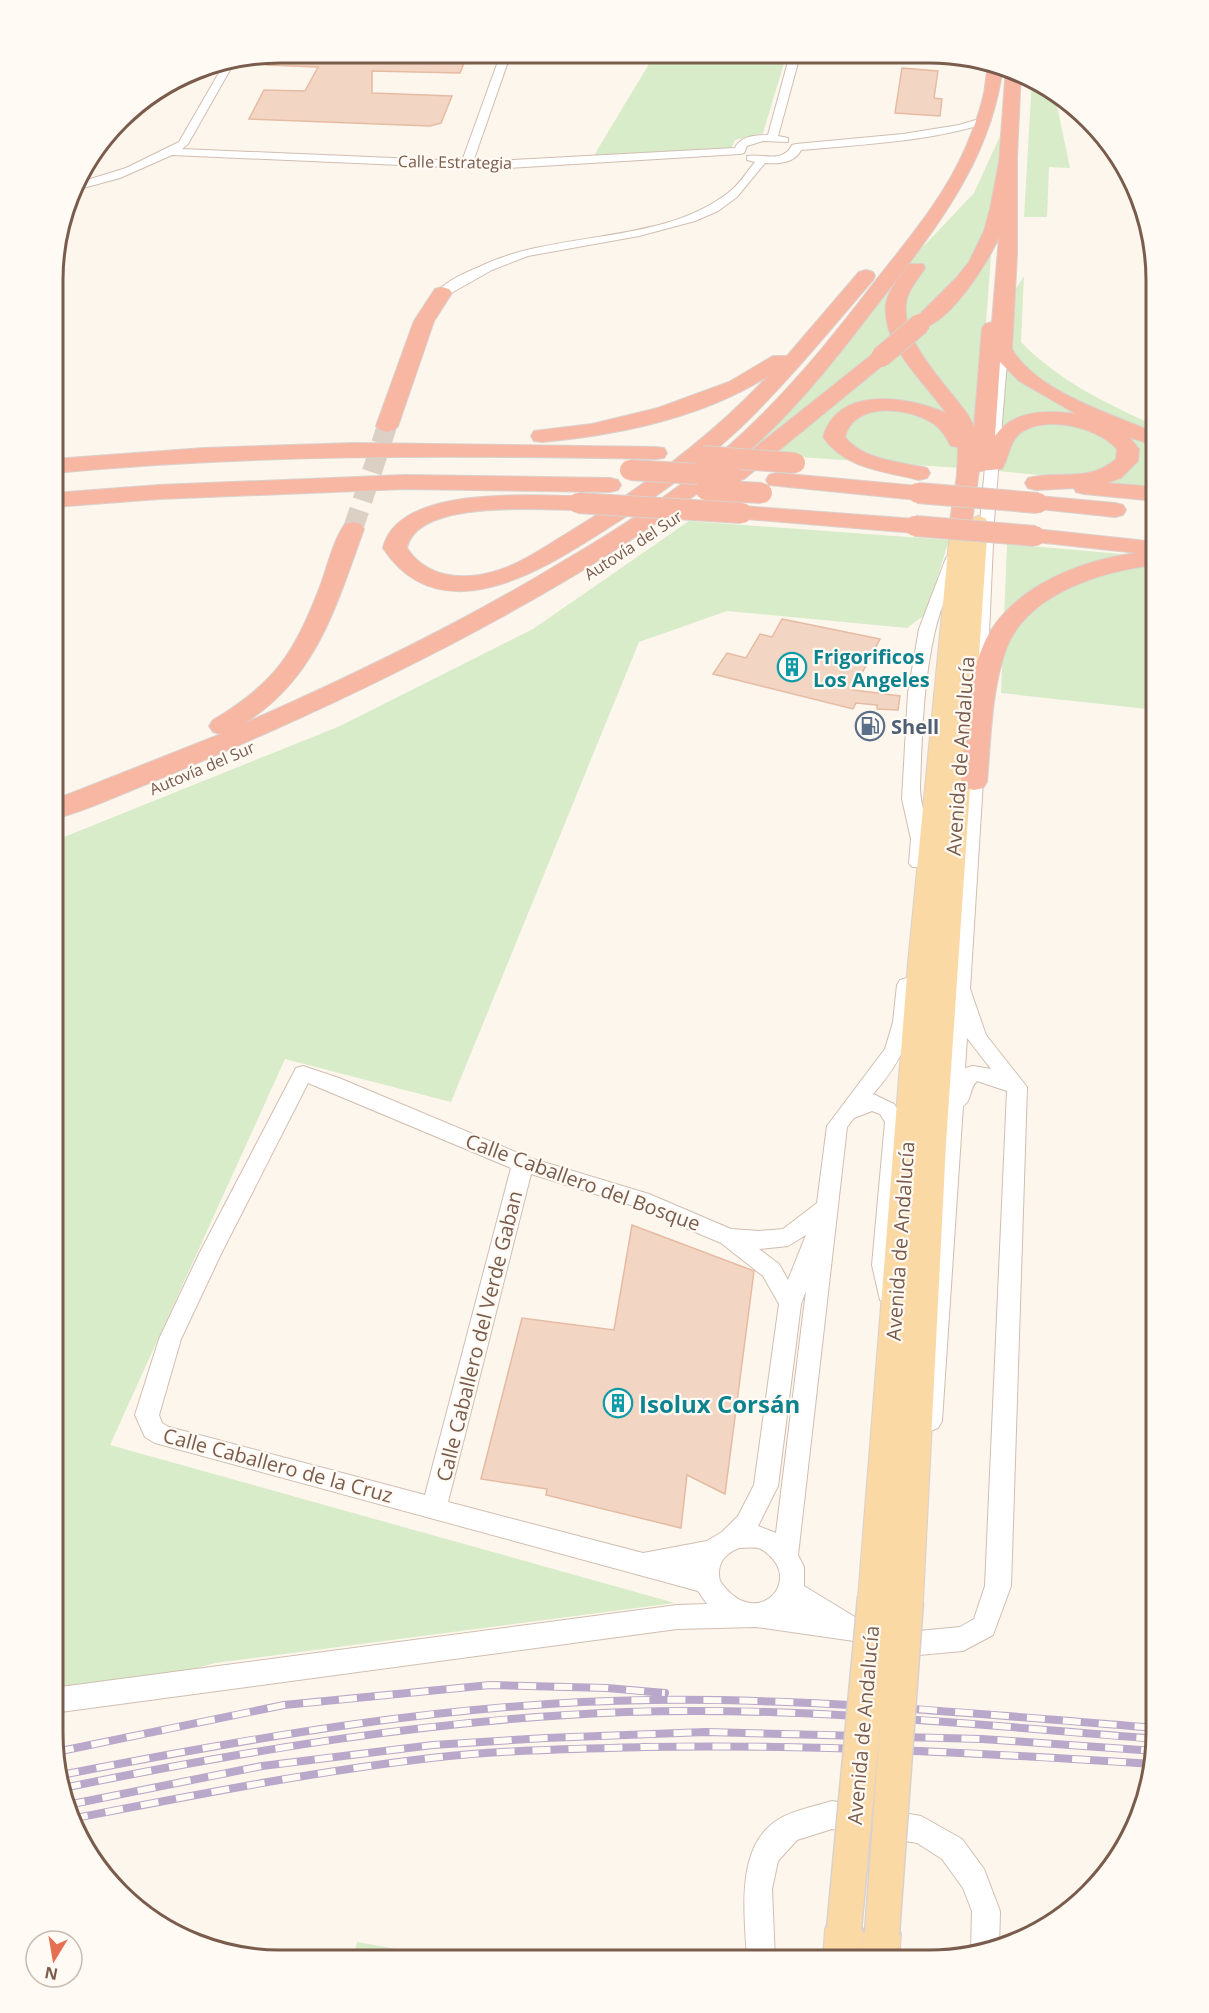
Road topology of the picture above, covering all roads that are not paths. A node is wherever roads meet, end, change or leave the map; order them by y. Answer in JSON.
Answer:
{"nodes":[{"id":1,"x":502,"y":63,"type":"edge"},
{"id":2,"x":793,"y":63,"type":"edge"},
{"id":3,"x":226,"y":70,"type":"edge"},
{"id":4,"x":996,"y":73,"type":"edge"},
{"id":5,"x":996,"y":73,"type":"edge"},
{"id":6,"x":1013,"y":79,"type":"edge"},
{"id":7,"x":983,"y":126,"type":"junction"},
{"id":8,"x":772,"y":138,"type":"junction"},
{"id":9,"x":796,"y":147,"type":"junction"},
{"id":10,"x":740,"y":151,"type":"junction"},
{"id":11,"x":171,"y":152,"type":"junction"},
{"id":12,"x":1009,"y":158,"type":"junction"},
{"id":13,"x":762,"y":160,"type":"junction"},
{"id":14,"x":467,"y":163,"type":"junction"},
{"id":15,"x":85,"y":185,"type":"edge"},
{"id":16,"x":1010,"y":202,"type":"junction"},
{"id":17,"x":442,"y":293,"type":"joint"},
{"id":18,"x":826,"y":322,"type":"junction"},
{"id":19,"x":1002,"y":349,"type":"junction"},
{"id":20,"x":387,"y":426,"type":"tunnel mouth"},
{"id":21,"x":1146,"y":435,"type":"edge"},
{"id":22,"x":364,"y":448,"type":"junction"},
{"id":23,"x":994,"y":464,"type":"junction"},
{"id":24,"x":63,"y":465,"type":"edge"},
{"id":25,"x":63,"y":480,"type":"edge"},
{"id":26,"x":770,"y":487,"type":"junction"},
{"id":27,"x":1146,"y":495,"type":"edge"},
{"id":28,"x":63,"y":499,"type":"edge"},
{"id":29,"x":917,"y":499,"type":"junction"},
{"id":30,"x":578,"y":503,"type":"junction"},
{"id":31,"x":1037,"y":510,"type":"junction"},
{"id":32,"x":1146,"y":514,"type":"edge"},
{"id":33,"x":63,"y":517,"type":"edge"},
{"id":34,"x":1146,"y":526,"type":"edge"},
{"id":35,"x":353,"y":529,"type":"tunnel mouth"},
{"id":36,"x":966,"y":530,"type":"junction"},
{"id":37,"x":1146,"y":545,"type":"edge"},
{"id":38,"x":1146,"y":559,"type":"edge"},
{"id":39,"x":974,"y":782,"type":"junction"},
{"id":40,"x":63,"y":795,"type":"edge"},
{"id":41,"x":63,"y":806,"type":"edge"},
{"id":42,"x":63,"y":823,"type":"edge"},
{"id":43,"x":920,"y":839,"type":"junction"},
{"id":44,"x":928,"y":879,"type":"junction"},
{"id":45,"x":920,"y":963,"type":"junction"},
{"id":46,"x":959,"y":985,"type":"junction"},
{"id":47,"x":906,"y":1004,"type":"junction"},
{"id":48,"x":303,"y":1073,"type":"joint"},
{"id":49,"x":1017,"y":1087,"type":"junction"},
{"id":50,"x":845,"y":1113,"type":"junction"},
{"id":51,"x":950,"y":1149,"type":"junction"},
{"id":52,"x":523,"y":1164,"type":"junction"},
{"id":53,"x":828,"y":1206,"type":"junction"},
{"id":54,"x":729,"y":1237,"type":"junction"},
{"id":55,"x":790,"y":1304,"type":"junction"},
{"id":56,"x":894,"y":1334,"type":"junction"},
{"id":57,"x":434,"y":1508,"type":"junction"},
{"id":58,"x":722,"y":1545,"type":"junction"},
{"id":59,"x":786,"y":1555,"type":"junction"},
{"id":60,"x":642,"y":1564,"type":"junction"},
{"id":61,"x":709,"y":1588,"type":"junction"},
{"id":62,"x":791,"y":1592,"type":"junction"},
{"id":63,"x":890,"y":1600,"type":"junction"},
{"id":64,"x":748,"y":1615,"type":"junction"},
{"id":65,"x":677,"y":1617,"type":"junction"},
{"id":66,"x":854,"y":1629,"type":"junction"},
{"id":67,"x":63,"y":1700,"type":"edge"},
{"id":68,"x":984,"y":1943,"type":"edge"},
{"id":69,"x":843,"y":1945,"type":"edge"},
{"id":70,"x":881,"y":1947,"type":"edge"},
{"id":71,"x":761,"y":1950,"type":"edge"}],
"edges":[{"from":1,"to":14,"type":"street"},
{"from":2,"to":8,"type":"street"},
{"from":3,"to":11,"type":"street"},
{"from":4,"to":7,"type":"highway","name":"Autovía del Sur"},
{"from":5,"to":36,"type":"highway"},
{"from":6,"to":12,"type":"highway","name":"Autovía del Sur"},
{"from":7,"to":9,"type":"street"},
{"from":7,"to":18,"type":"highway"},
{"from":7,"to":41,"type":"highway","name":"Autovía del Sur"},
{"from":8,"to":9,"type":"street"},
{"from":8,"to":10,"type":"street"},
{"from":9,"to":13,"type":"street"},
{"from":10,"to":13,"type":"street"},
{"from":10,"to":14,"type":"street","name":"Calle Estrategia"},
{"from":11,"to":14,"type":"street","name":"Calle Estrategia"},
{"from":11,"to":15,"type":"street"},
{"from":12,"to":16,"type":"highway"},
{"from":12,"to":42,"type":"highway","name":"Autovía del Sur","bridge":true},
{"from":13,"to":17,"type":"street"},
{"from":16,"to":19,"type":"highway"},
{"from":16,"to":36,"type":"highway"},
{"from":17,"to":20,"type":"highway"},
{"from":18,"to":22,"type":"highway"},
{"from":18,"to":30,"type":"highway"},
{"from":19,"to":21,"type":"highway"},
{"from":19,"to":23,"type":"street","name":"Avenida de Andalucía"},
{"from":22,"to":24,"type":"highway"},
{"from":22,"to":29,"type":"highway","bridge":true},
{"from":23,"to":31,"type":"highway"},
{"from":23,"to":39,"type":"street","name":"Avenida de Andalucía"},
{"from":25,"to":26,"type":"highway","bridge":true},
{"from":26,"to":28,"type":"highway","bridge":true},
{"from":26,"to":29,"type":"highway"},
{"from":27,"to":31,"type":"highway"},
{"from":29,"to":30,"type":"highway","bridge":true},
{"from":29,"to":31,"type":"highway","bridge":true},
{"from":29,"to":31,"type":"highway","bridge":true},
{"from":29,"to":36,"type":"highway"},
{"from":30,"to":33,"type":"highway"},
{"from":31,"to":32,"type":"highway"},
{"from":31,"to":34,"type":"highway"},
{"from":31,"to":37,"type":"highway"},
{"from":35,"to":40,"type":"highway"},
{"from":36,"to":43,"type":"street"},
{"from":36,"to":44,"type":"main road","name":"Avenida de Andalucía"},
{"from":36,"to":63,"type":"main road","name":"Avenida de Andalucía"},
{"from":38,"to":39,"type":"highway"},
{"from":39,"to":46,"type":"street","name":"Avenida de Andalucía"},
{"from":43,"to":44,"type":"street"},
{"from":43,"to":47,"type":"street"},
{"from":44,"to":45,"type":"main road","name":"Avenida de Andalucía"},
{"from":45,"to":47,"type":"street"},
{"from":45,"to":56,"type":"main road","name":"Avenida de Andalucía"},
{"from":46,"to":49,"type":"street"},
{"from":46,"to":51,"type":"street","name":"Avenida de Andalucía"},
{"from":47,"to":50,"type":"street"},
{"from":48,"to":52,"type":"street","name":"Calle Caballero del Bosque"},
{"from":48,"to":57,"type":"street","name":"Calle Caballero de la Cruz"},
{"from":49,"to":51,"type":"street"},
{"from":49,"to":66,"type":"street"},
{"from":50,"to":53,"type":"street"},
{"from":50,"to":56,"type":"street"},
{"from":51,"to":63,"type":"street"},
{"from":52,"to":54,"type":"street","name":"Calle Caballero del Bosque"},
{"from":52,"to":57,"type":"street","name":"Calle Caballero del Verde Gaban"},
{"from":53,"to":54,"type":"street","name":"Calle Caballero del Bosque"},
{"from":53,"to":55,"type":"street"},
{"from":53,"to":59,"type":"street"},
{"from":54,"to":55,"type":"street","name":"Calle Caballero del Bosque"},
{"from":55,"to":58,"type":"street"},
{"from":56,"to":63,"type":"main road","name":"Avenida de Andalucía"},
{"from":57,"to":60,"type":"street","name":"Calle Caballero de la Cruz"},
{"from":58,"to":59,"type":"street"},
{"from":58,"to":60,"type":"street","name":"Calle Caballero de la Cruz"},
{"from":58,"to":61,"type":"street"},
{"from":59,"to":62,"type":"street"},
{"from":60,"to":61,"type":"street","name":"Calle Caballero de la Cruz"},
{"from":61,"to":64,"type":"street"},
{"from":61,"to":65,"type":"street"},
{"from":62,"to":64,"type":"street"},
{"from":62,"to":66,"type":"street"},
{"from":63,"to":69,"type":"main road","name":"Avenida de Andalucía","bridge":true},
{"from":63,"to":70,"type":"main road","name":"Avenida de Andalucía","bridge":true},
{"from":64,"to":65,"type":"street"},
{"from":64,"to":66,"type":"street"},
{"from":65,"to":67,"type":"street"},
{"from":68,"to":71,"type":"street"}]}
